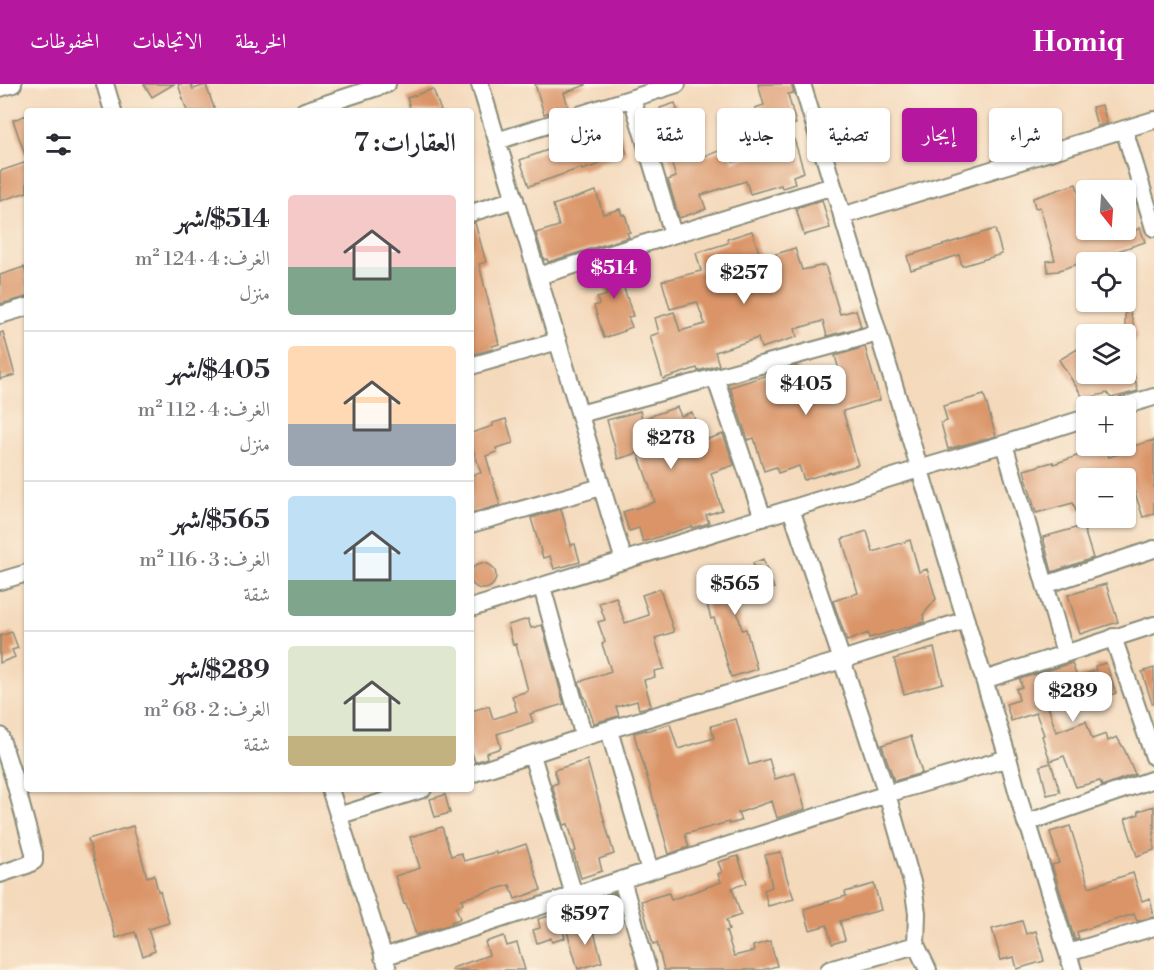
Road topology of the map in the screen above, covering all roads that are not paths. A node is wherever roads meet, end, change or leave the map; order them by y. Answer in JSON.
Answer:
{"nodes":[{"id":1,"x":13,"y":84,"type":"edge"},
{"id":2,"x":105,"y":84,"type":"edge"},
{"id":3,"x":387,"y":84,"type":"edge"},
{"id":4,"x":480,"y":84,"type":"edge"},
{"id":5,"x":677,"y":84,"type":"edge"},
{"id":6,"x":802,"y":84,"type":"edge"},
{"id":7,"x":0,"y":88,"type":"edge"},
{"id":8,"x":632,"y":98,"type":"junction"},
{"id":9,"x":112,"y":108,"type":"edge"},
{"id":10,"x":313,"y":108,"type":"edge"},
{"id":11,"x":1154,"y":120,"type":"edge"},
{"id":12,"x":1124,"y":129,"type":"junction"},
{"id":13,"x":497,"y":141,"type":"junction"},
{"id":14,"x":833,"y":186,"type":"junction"},
{"id":15,"x":515,"y":199,"type":"junction"},
{"id":16,"x":474,"y":212,"type":"edge"},
{"id":17,"x":842,"y":216,"type":"junction"},
{"id":18,"x":1154,"y":228,"type":"edge"},
{"id":19,"x":673,"y":234,"type":"junction"},
{"id":20,"x":538,"y":276,"type":"junction"},
{"id":21,"x":24,"y":308,"type":"edge"},
{"id":22,"x":0,"y":315,"type":"edge"},
{"id":23,"x":878,"y":333,"type":"junction"},
{"id":24,"x":558,"y":341,"type":"junction"},
{"id":25,"x":474,"y":365,"type":"edge"},
{"id":26,"x":715,"y":377,"type":"junction"},
{"id":27,"x":1154,"y":397,"type":"edge"},
{"id":28,"x":1136,"y":402,"type":"edge"},
{"id":29,"x":580,"y":414,"type":"junction"},
{"id":30,"x":1076,"y":421,"type":"edge"},
{"id":31,"x":1004,"y":444,"type":"junction"},
{"id":32,"x":919,"y":469,"type":"junction"},
{"id":33,"x":601,"y":487,"type":"junction"},
{"id":34,"x":791,"y":509,"type":"junction"},
{"id":35,"x":763,"y":518,"type":"junction"},
{"id":36,"x":474,"y":523,"type":"edge"},
{"id":37,"x":1154,"y":549,"type":"edge"},
{"id":38,"x":624,"y":561,"type":"junction"},
{"id":39,"x":24,"y":574,"type":"edge"},
{"id":40,"x":0,"y":581,"type":"edge"},
{"id":41,"x":1045,"y":585,"type":"junction"},
{"id":42,"x":542,"y":587,"type":"junction"},
{"id":43,"x":474,"y":607,"type":"edge"},
{"id":44,"x":966,"y":620,"type":"junction"},
{"id":45,"x":1154,"y":625,"type":"edge"},
{"id":46,"x":1113,"y":638,"type":"junction"},
{"id":47,"x":1065,"y":653,"type":"junction"},
{"id":48,"x":842,"y":660,"type":"junction"},
{"id":49,"x":984,"y":680,"type":"junction"},
{"id":50,"x":609,"y":730,"type":"junction"},
{"id":51,"x":0,"y":736,"type":"edge"},
{"id":52,"x":584,"y":737,"type":"junction"},
{"id":53,"x":532,"y":754,"type":"junction"},
{"id":54,"x":1154,"y":758,"type":"edge"},
{"id":55,"x":1008,"y":759,"type":"junction"},
{"id":56,"x":474,"y":773,"type":"edge"},
{"id":57,"x":20,"y":777,"type":"edge"},
{"id":58,"x":1154,"y":778,"type":"edge"},
{"id":59,"x":331,"y":792,"type":"edge"},
{"id":60,"x":414,"y":792,"type":"edge"},
{"id":61,"x":887,"y":794,"type":"junction"},
{"id":62,"x":338,"y":816,"type":"junction"},
{"id":63,"x":1026,"y":824,"type":"junction"},
{"id":64,"x":650,"y":871,"type":"junction"},
{"id":65,"x":0,"y":874,"type":"edge"},
{"id":66,"x":622,"y":880,"type":"junction"},
{"id":67,"x":574,"y":895,"type":"junction"},
{"id":68,"x":1154,"y":927,"type":"edge"},
{"id":69,"x":916,"y":945,"type":"junction"},
{"id":70,"x":1068,"y":953,"type":"junction"},
{"id":71,"x":386,"y":963,"type":"edge"},
{"id":72,"x":648,"y":970,"type":"edge"},
{"id":73,"x":830,"y":970,"type":"edge"},
{"id":74,"x":928,"y":970,"type":"edge"},
{"id":75,"x":1073,"y":970,"type":"edge"}],
"edges":[{"from":1,"to":7,"type":"street"},
{"from":2,"to":9,"type":"street"},
{"from":3,"to":10,"type":"street"},
{"from":4,"to":13,"type":"street"},
{"from":5,"to":8,"type":"street"},
{"from":6,"to":14,"type":"street"},
{"from":8,"to":13,"type":"street"},
{"from":8,"to":19,"type":"street"},
{"from":11,"to":12,"type":"street"},
{"from":12,"to":17,"type":"street"},
{"from":12,"to":18,"type":"street"},
{"from":13,"to":15,"type":"street"},
{"from":14,"to":17,"type":"street"},
{"from":14,"to":19,"type":"street"},
{"from":15,"to":16,"type":"street"},
{"from":15,"to":20,"type":"street"},
{"from":17,"to":23,"type":"street"},
{"from":19,"to":20,"type":"street"},
{"from":20,"to":24,"type":"street"},
{"from":21,"to":22,"type":"street"},
{"from":23,"to":26,"type":"street"},
{"from":23,"to":32,"type":"street"},
{"from":24,"to":25,"type":"street"},
{"from":24,"to":29,"type":"street"},
{"from":26,"to":29,"type":"street"},
{"from":26,"to":35,"type":"street"},
{"from":27,"to":28,"type":"street"},
{"from":29,"to":33,"type":"street"},
{"from":30,"to":31,"type":"street"},
{"from":31,"to":32,"type":"street"},
{"from":31,"to":41,"type":"street"},
{"from":32,"to":34,"type":"street"},
{"from":32,"to":44,"type":"street"},
{"from":33,"to":36,"type":"street"},
{"from":33,"to":38,"type":"street"},
{"from":34,"to":35,"type":"street"},
{"from":34,"to":48,"type":"street"},
{"from":35,"to":38,"type":"street"},
{"from":37,"to":41,"type":"street"},
{"from":38,"to":42,"type":"street"},
{"from":39,"to":40,"type":"street"},
{"from":41,"to":47,"type":"street"},
{"from":42,"to":43,"type":"street"},
{"from":42,"to":52,"type":"street"},
{"from":44,"to":48,"type":"street"},
{"from":44,"to":49,"type":"street"},
{"from":45,"to":46,"type":"street"},
{"from":46,"to":47,"type":"street"},
{"from":46,"to":54,"type":"street"},
{"from":47,"to":49,"type":"street"},
{"from":48,"to":50,"type":"street"},
{"from":48,"to":61,"type":"street"},
{"from":49,"to":55,"type":"street"},
{"from":50,"to":52,"type":"street"},
{"from":50,"to":64,"type":"street"},
{"from":51,"to":57,"type":"street"},
{"from":52,"to":53,"type":"street"},
{"from":53,"to":56,"type":"street"},
{"from":53,"to":67,"type":"street"},
{"from":55,"to":61,"type":"street"},
{"from":55,"to":63,"type":"street"},
{"from":57,"to":65,"type":"street"},
{"from":58,"to":63,"type":"street"},
{"from":59,"to":62,"type":"street"},
{"from":60,"to":62,"type":"street"},
{"from":61,"to":64,"type":"street"},
{"from":61,"to":69,"type":"street"},
{"from":62,"to":71,"type":"street"},
{"from":63,"to":70,"type":"street"},
{"from":64,"to":66,"type":"street"},
{"from":66,"to":67,"type":"street"},
{"from":66,"to":72,"type":"street"},
{"from":67,"to":71,"type":"street"},
{"from":68,"to":70,"type":"street"},
{"from":69,"to":73,"type":"street"},
{"from":69,"to":74,"type":"street"},
{"from":70,"to":75,"type":"street"}]}
